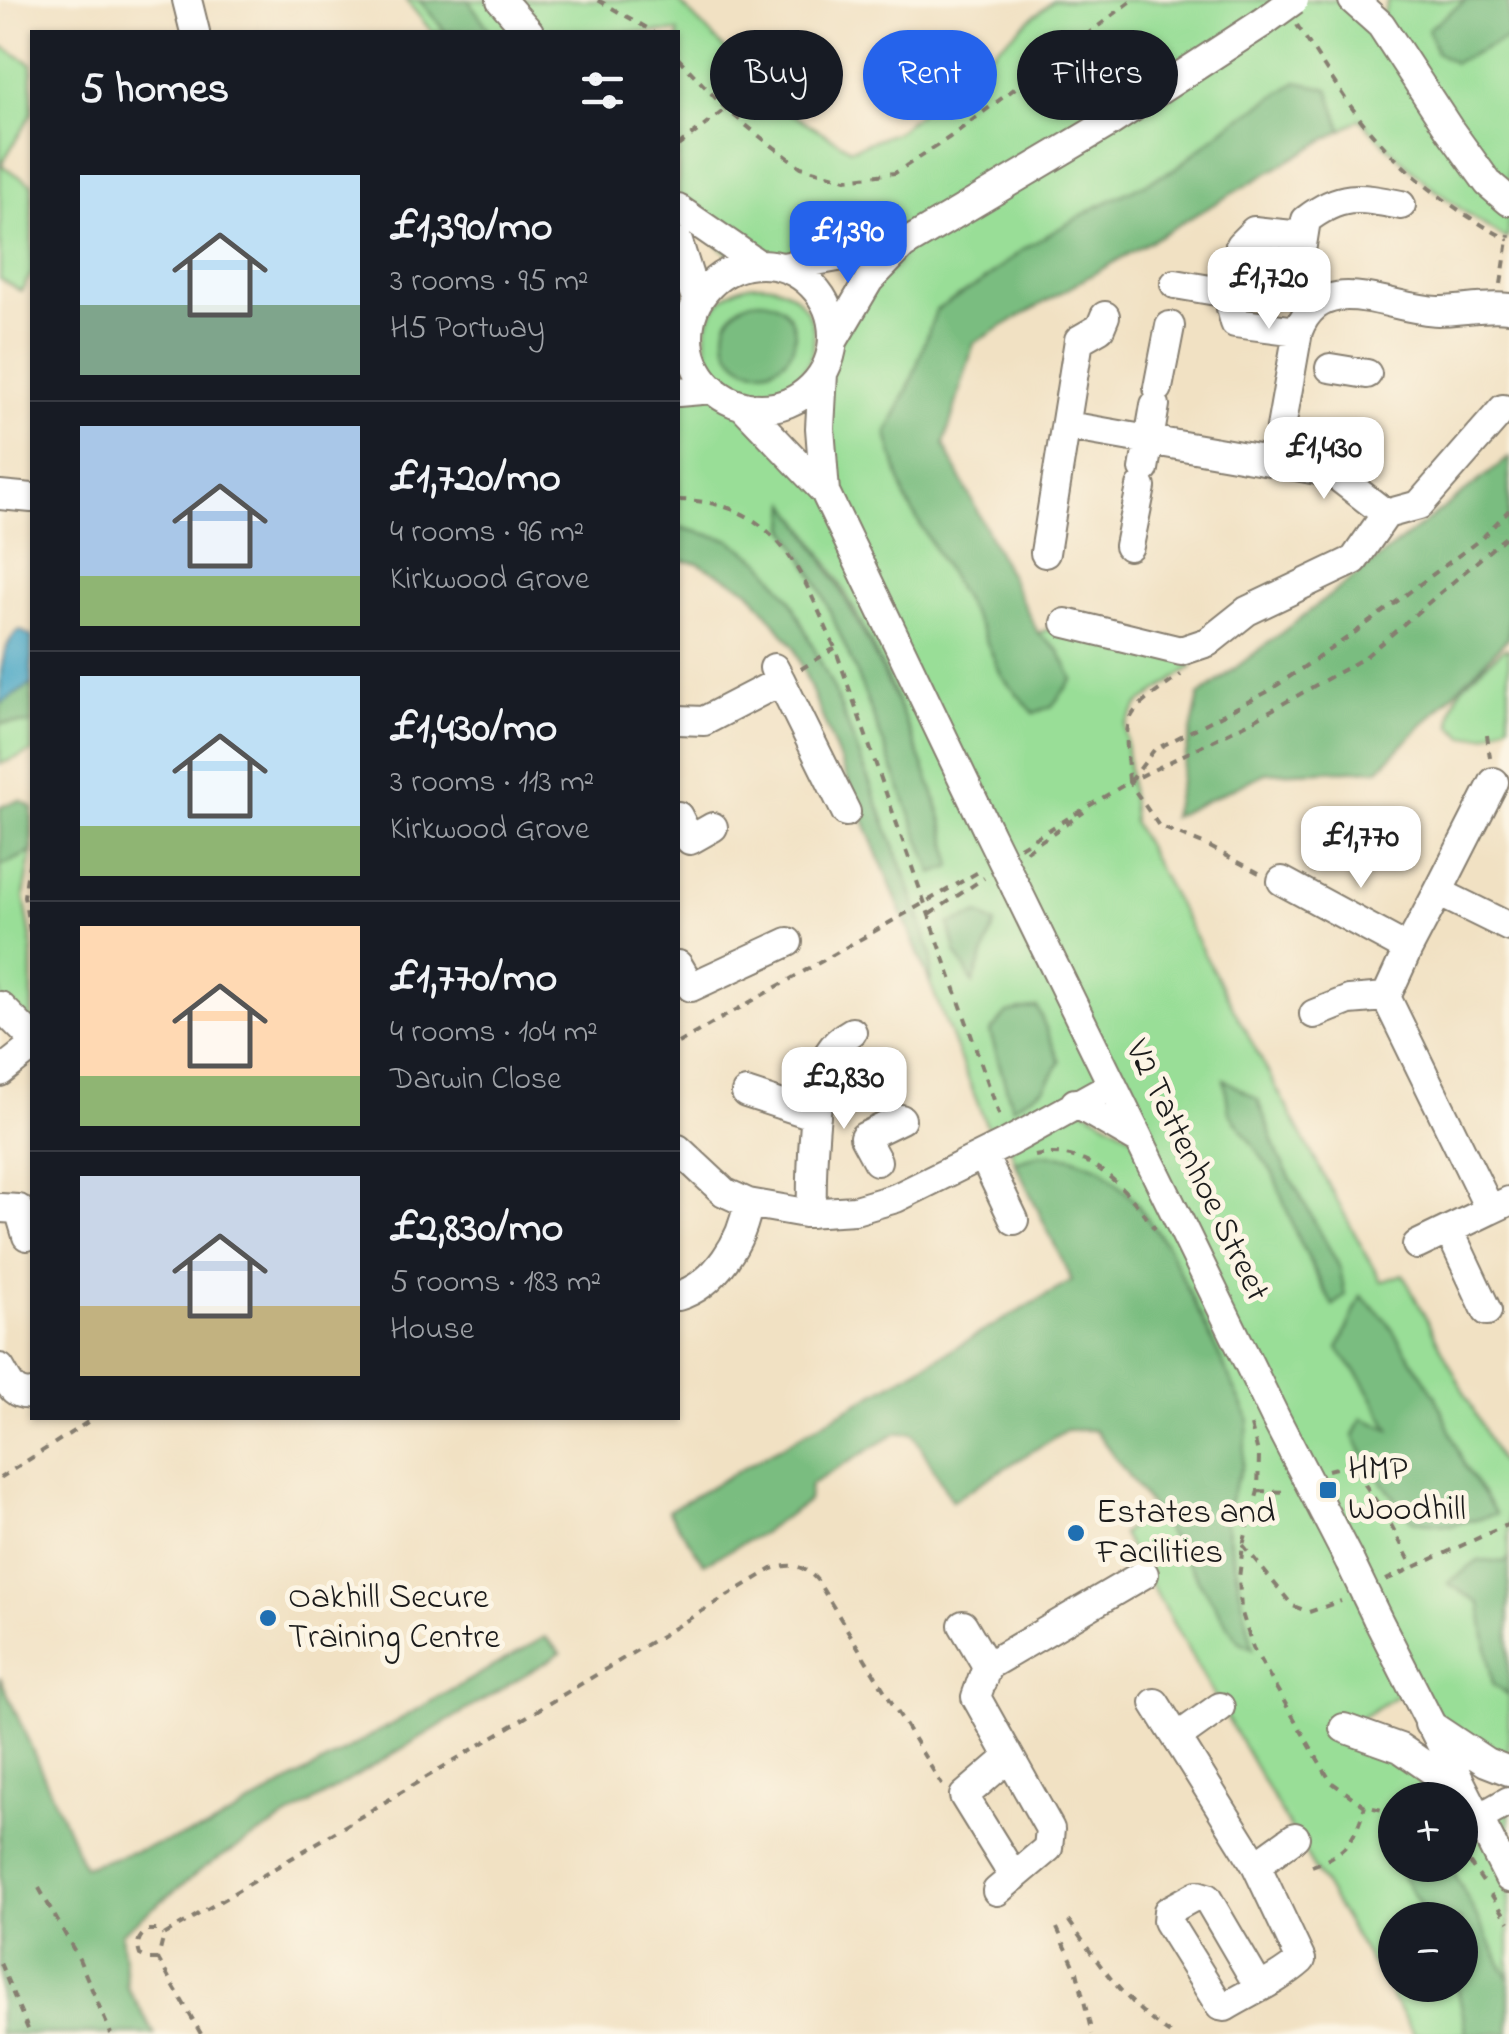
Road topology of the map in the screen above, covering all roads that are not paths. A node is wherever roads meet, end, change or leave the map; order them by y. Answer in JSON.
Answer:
{"nodes":[{"id":1,"x":187,"y":0,"type":"edge"},
{"id":2,"x":501,"y":0,"type":"edge"},
{"id":3,"x":1353,"y":0,"type":"edge"},
{"id":4,"x":1292,"y":7,"type":"edge"},
{"id":5,"x":1384,"y":13,"type":"edge"},
{"id":6,"x":194,"y":30,"type":"edge"},
{"id":7,"x":528,"y":30,"type":"edge"},
{"id":8,"x":1509,"y":201,"type":"edge"},
{"id":9,"x":1400,"y":205,"type":"dead end"},
{"id":10,"x":680,"y":210,"type":"edge"},
{"id":11,"x":1303,"y":236,"type":"junction"},
{"id":12,"x":903,"y":244,"type":"junction"},
{"id":13,"x":1240,"y":245,"type":"dead end"},
{"id":14,"x":680,"y":258,"type":"edge"},
{"id":15,"x":770,"y":265,"type":"junction"},
{"id":16,"x":1175,"y":284,"type":"dead end"},
{"id":17,"x":1317,"y":302,"type":"junction"},
{"id":18,"x":1509,"y":308,"type":"edge"},
{"id":19,"x":1104,"y":316,"type":"dead end"},
{"id":20,"x":688,"y":322,"type":"edge"},
{"id":21,"x":1170,"y":326,"type":"dead end"},
{"id":22,"x":1298,"y":332,"type":"junction"},
{"id":23,"x":833,"y":341,"type":"junction"},
{"id":24,"x":1311,"y":365,"type":"junction"},
{"id":25,"x":822,"y":373,"type":"junction"},
{"id":26,"x":1367,"y":374,"type":"dead end"},
{"id":27,"x":713,"y":389,"type":"junction"},
{"id":28,"x":680,"y":392,"type":"edge"},
{"id":29,"x":743,"y":406,"type":"junction"},
{"id":30,"x":1503,"y":409,"type":"dead end"},
{"id":31,"x":1068,"y":426,"type":"junction"},
{"id":32,"x":1148,"y":440,"type":"junction"},
{"id":33,"x":1274,"y":462,"type":"junction"},
{"id":34,"x":824,"y":492,"type":"junction"},
{"id":35,"x":0,"y":495,"type":"edge"},
{"id":36,"x":30,"y":498,"type":"edge"},
{"id":37,"x":1386,"y":514,"type":"junction"},
{"id":38,"x":1129,"y":546,"type":"dead end"},
{"id":39,"x":1046,"y":553,"type":"dead end"},
{"id":40,"x":1066,"y":623,"type":"dead end"},
{"id":41,"x":680,"y":720,"type":"edge"},
{"id":42,"x":1494,"y":782,"type":"dead end"},
{"id":43,"x":846,"y":812,"type":"dead end"},
{"id":44,"x":1282,"y":881,"type":"road end"},
{"id":45,"x":1438,"y":892,"type":"junction"},
{"id":46,"x":1509,"y":928,"type":"edge"},
{"id":47,"x":788,"y":942,"type":"dead end"},
{"id":48,"x":1408,"y":948,"type":"junction"},
{"id":49,"x":680,"y":969,"type":"edge"},
{"id":50,"x":1386,"y":998,"type":"junction"},
{"id":51,"x":0,"y":1006,"type":"edge"},
{"id":52,"x":1314,"y":1014,"type":"dead end"},
{"id":53,"x":852,"y":1032,"type":"dead end"},
{"id":54,"x":30,"y":1036,"type":"edge"},
{"id":55,"x":30,"y":1050,"type":"edge"},
{"id":56,"x":0,"y":1072,"type":"edge"},
{"id":57,"x":1112,"y":1085,"type":"junction"},
{"id":58,"x":746,"y":1093,"type":"dead end"},
{"id":59,"x":1075,"y":1103,"type":"junction"},
{"id":60,"x":816,"y":1116,"type":"junction"},
{"id":61,"x":901,"y":1119,"type":"dead end"},
{"id":62,"x":1139,"y":1140,"type":"junction"},
{"id":63,"x":680,"y":1151,"type":"edge"},
{"id":64,"x":983,"y":1154,"type":"junction"},
{"id":65,"x":886,"y":1178,"type":"junction"},
{"id":66,"x":748,"y":1203,"type":"junction"},
{"id":67,"x":1500,"y":1205,"type":"edge"},
{"id":68,"x":0,"y":1208,"type":"edge"},
{"id":69,"x":812,"y":1213,"type":"junction"},
{"id":70,"x":1014,"y":1220,"type":"dead end"},
{"id":71,"x":1449,"y":1230,"type":"junction"},
{"id":72,"x":27,"y":1236,"type":"dead end"},
{"id":73,"x":1417,"y":1245,"type":"dead end"},
{"id":74,"x":680,"y":1295,"type":"edge"},
{"id":75,"x":1487,"y":1311,"type":"dead end"},
{"id":76,"x":0,"y":1368,"type":"edge"},
{"id":77,"x":30,"y":1394,"type":"edge"},
{"id":78,"x":1144,"y":1574,"type":"dead end"},
{"id":79,"x":962,"y":1625,"type":"dead end"},
{"id":80,"x":987,"y":1666,"type":"junction"},
{"id":81,"x":1156,"y":1703,"type":"dead end"},
{"id":82,"x":1220,"y":1708,"type":"dead end"},
{"id":83,"x":1428,"y":1723,"type":"junction"},
{"id":84,"x":1344,"y":1728,"type":"dead end"},
{"id":85,"x":1178,"y":1737,"type":"junction"},
{"id":86,"x":1008,"y":1758,"type":"junction"},
{"id":87,"x":1509,"y":1771,"type":"edge"},
{"id":88,"x":1451,"y":1782,"type":"edge"},
{"id":89,"x":1459,"y":1782,"type":"edge"},
{"id":90,"x":1509,"y":1801,"type":"edge"},
{"id":91,"x":1479,"y":1818,"type":"joint"},
{"id":92,"x":1295,"y":1837,"type":"dead end"},
{"id":93,"x":1256,"y":1865,"type":"junction"},
{"id":94,"x":1509,"y":1878,"type":"edge"},
{"id":95,"x":1259,"y":1987,"type":"dead end"}],
"edges":[{"from":1,"to":6,"type":"street"},
{"from":2,"to":7,"type":"street"},
{"from":3,"to":5,"type":"street"},
{"from":4,"to":12,"type":"street","bridge":true},
{"from":5,"to":8,"type":"street"},
{"from":9,"to":11,"type":"street"},
{"from":10,"to":15,"type":"street"},
{"from":11,"to":13,"type":"street"},
{"from":11,"to":17,"type":"street"},
{"from":12,"to":15,"type":"street"},
{"from":12,"to":23,"type":"street"},
{"from":14,"to":20,"type":"street"},
{"from":15,"to":20,"type":"street"},
{"from":15,"to":23,"type":"street"},
{"from":16,"to":22,"type":"street"},
{"from":17,"to":18,"type":"street"},
{"from":17,"to":22,"type":"street"},
{"from":19,"to":31,"type":"street"},
{"from":20,"to":27,"type":"street"},
{"from":21,"to":32,"type":"street"},
{"from":22,"to":24,"type":"street"},
{"from":23,"to":25,"type":"street"},
{"from":24,"to":26,"type":"street"},
{"from":24,"to":33,"type":"street"},
{"from":25,"to":29,"type":"street"},
{"from":25,"to":34,"type":"street","name":"V2 Tattenhoe Street"},
{"from":27,"to":28,"type":"street"},
{"from":27,"to":29,"type":"street"},
{"from":29,"to":34,"type":"street","name":"V2 Tattenhoe Street"},
{"from":30,"to":37,"type":"street"},
{"from":31,"to":32,"type":"street"},
{"from":31,"to":39,"type":"street"},
{"from":32,"to":33,"type":"street"},
{"from":32,"to":38,"type":"street"},
{"from":33,"to":37,"type":"street"},
{"from":34,"to":57,"type":"street","name":"V2 Tattenhoe Street","bridge":true},
{"from":35,"to":36,"type":"street"},
{"from":37,"to":40,"type":"street"},
{"from":41,"to":43,"type":"street"},
{"from":42,"to":45,"type":"street"},
{"from":44,"to":48,"type":"street"},
{"from":45,"to":46,"type":"street"},
{"from":45,"to":48,"type":"street"},
{"from":47,"to":49,"type":"street"},
{"from":48,"to":50,"type":"street"},
{"from":50,"to":52,"type":"street"},
{"from":50,"to":67,"type":"street"},
{"from":51,"to":54,"type":"street"},
{"from":53,"to":60,"type":"street"},
{"from":55,"to":56,"type":"street"},
{"from":57,"to":59,"type":"street"},
{"from":57,"to":62,"type":"street","name":"V2 Tattenhoe Street"},
{"from":58,"to":60,"type":"street"},
{"from":59,"to":62,"type":"street"},
{"from":59,"to":64,"type":"street"},
{"from":60,"to":69,"type":"street"},
{"from":61,"to":65,"type":"street"},
{"from":62,"to":83,"type":"street","name":"V2 Tattenhoe Street","bridge":true},
{"from":63,"to":66,"type":"street"},
{"from":64,"to":65,"type":"street"},
{"from":64,"to":70,"type":"street"},
{"from":65,"to":69,"type":"street"},
{"from":66,"to":69,"type":"street"},
{"from":66,"to":74,"type":"street"},
{"from":67,"to":71,"type":"street"},
{"from":68,"to":72,"type":"street"},
{"from":71,"to":73,"type":"street"},
{"from":71,"to":75,"type":"street"},
{"from":76,"to":77,"type":"street"},
{"from":78,"to":80,"type":"street"},
{"from":79,"to":80,"type":"street"},
{"from":80,"to":86,"type":"street"},
{"from":81,"to":85,"type":"street"},
{"from":82,"to":85,"type":"street"},
{"from":83,"to":87,"type":"street"},
{"from":83,"to":89,"type":"street","name":"V2 Tattenhoe Street"},
{"from":84,"to":88,"type":"street"},
{"from":85,"to":93,"type":"street"},
{"from":86,"to":86,"type":"street"},
{"from":90,"to":91,"type":"street"},
{"from":91,"to":94,"type":"street","name":"V2 Tattenhoe Street"},
{"from":92,"to":93,"type":"street"},
{"from":93,"to":95,"type":"street"}]}
